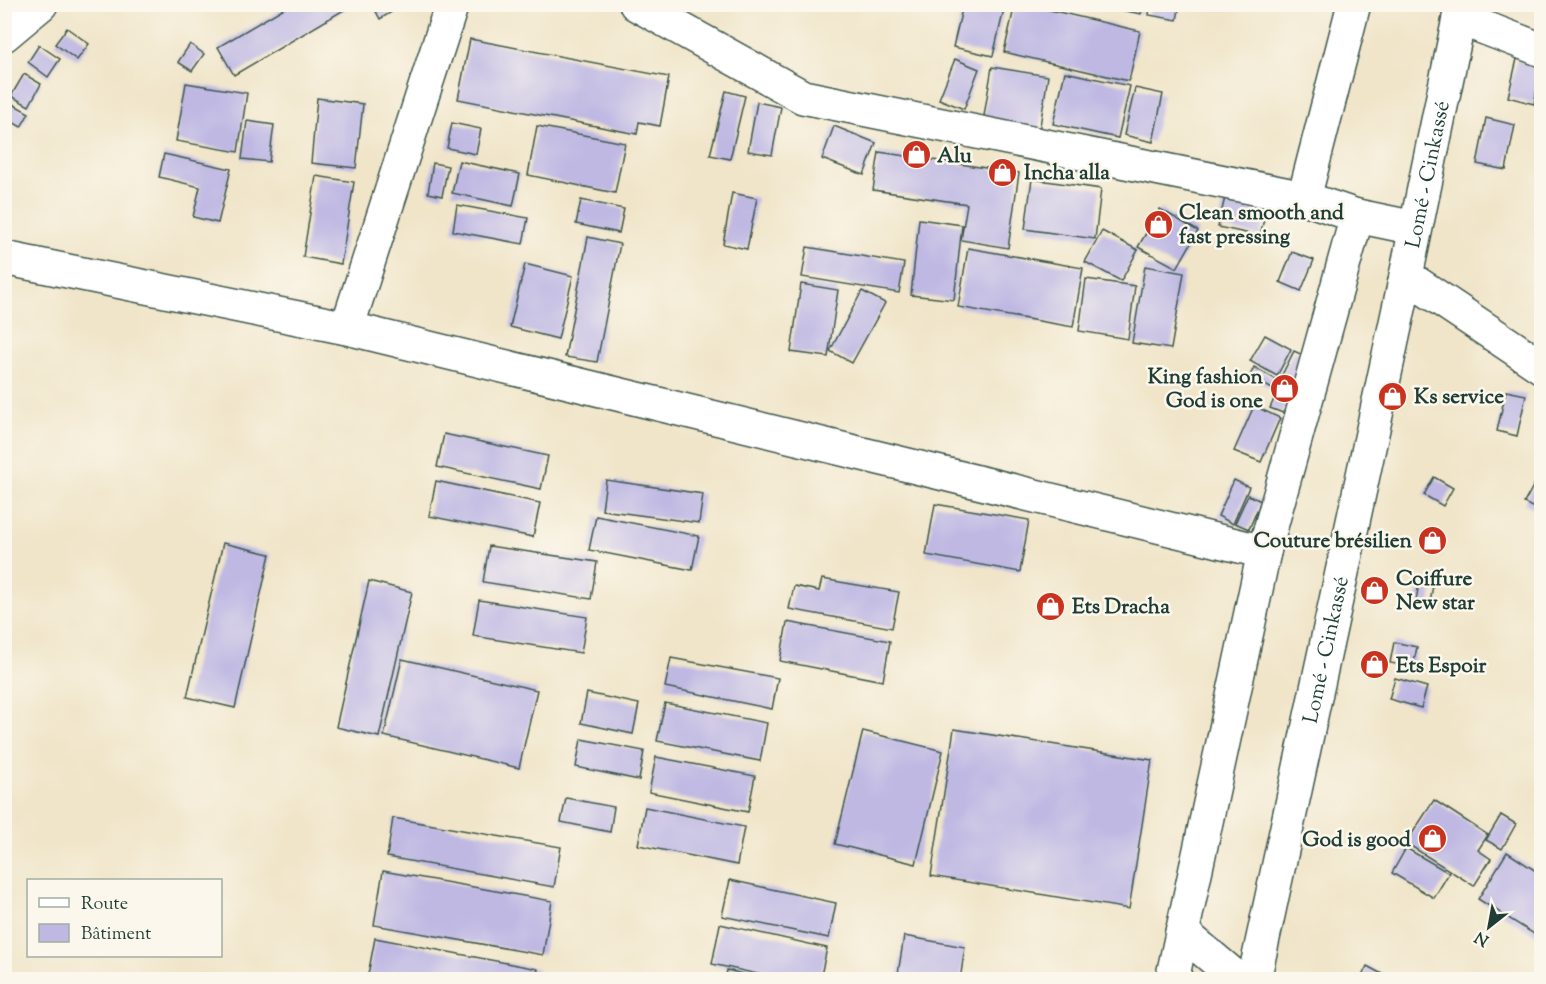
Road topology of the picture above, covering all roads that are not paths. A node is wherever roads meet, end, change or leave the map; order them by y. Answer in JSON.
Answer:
{"nodes":[{"id":1,"x":41,"y":4,"type":"edge"},
{"id":2,"x":452,"y":4,"type":"edge"},
{"id":3,"x":636,"y":4,"type":"edge"},
{"id":4,"x":1354,"y":4,"type":"edge"},
{"id":5,"x":1460,"y":11,"type":"edge"},
{"id":6,"x":4,"y":35,"type":"edge"},
{"id":7,"x":1542,"y":50,"type":"edge"},
{"id":8,"x":1304,"y":198,"type":"junction"},
{"id":9,"x":1357,"y":216,"type":"junction"},
{"id":10,"x":1415,"y":228,"type":"junction"},
{"id":11,"x":4,"y":258,"type":"edge"},
{"id":12,"x":1406,"y":276,"type":"junction"},
{"id":13,"x":347,"y":328,"type":"junction"},
{"id":14,"x":1542,"y":367,"type":"edge"},
{"id":15,"x":1264,"y":552,"type":"junction"},
{"id":16,"x":1182,"y":932,"type":"junction"},
{"id":17,"x":1172,"y":980,"type":"edge"},
{"id":18,"x":1239,"y":980,"type":"edge"},
{"id":19,"x":1254,"y":980,"type":"edge"}],
"edges":[{"from":1,"to":6,"type":"main road"},
{"from":2,"to":13,"type":"main road"},
{"from":3,"to":8,"type":"main road"},
{"from":4,"to":8,"type":"main road"},
{"from":5,"to":7,"type":"main road"},
{"from":5,"to":10,"type":"main road","name":"Lomé - Cinkassé"},
{"from":8,"to":9,"type":"main road"},
{"from":9,"to":10,"type":"main road"},
{"from":9,"to":15,"type":"main road"},
{"from":10,"to":12,"type":"main road","name":"Lomé - Cinkassé"},
{"from":11,"to":13,"type":"main road"},
{"from":12,"to":14,"type":"main road"},
{"from":12,"to":19,"type":"main road","name":"Lomé - Cinkassé"},
{"from":13,"to":15,"type":"main road"},
{"from":15,"to":16,"type":"main road"},
{"from":16,"to":17,"type":"main road"},
{"from":16,"to":18,"type":"main road"}]}
